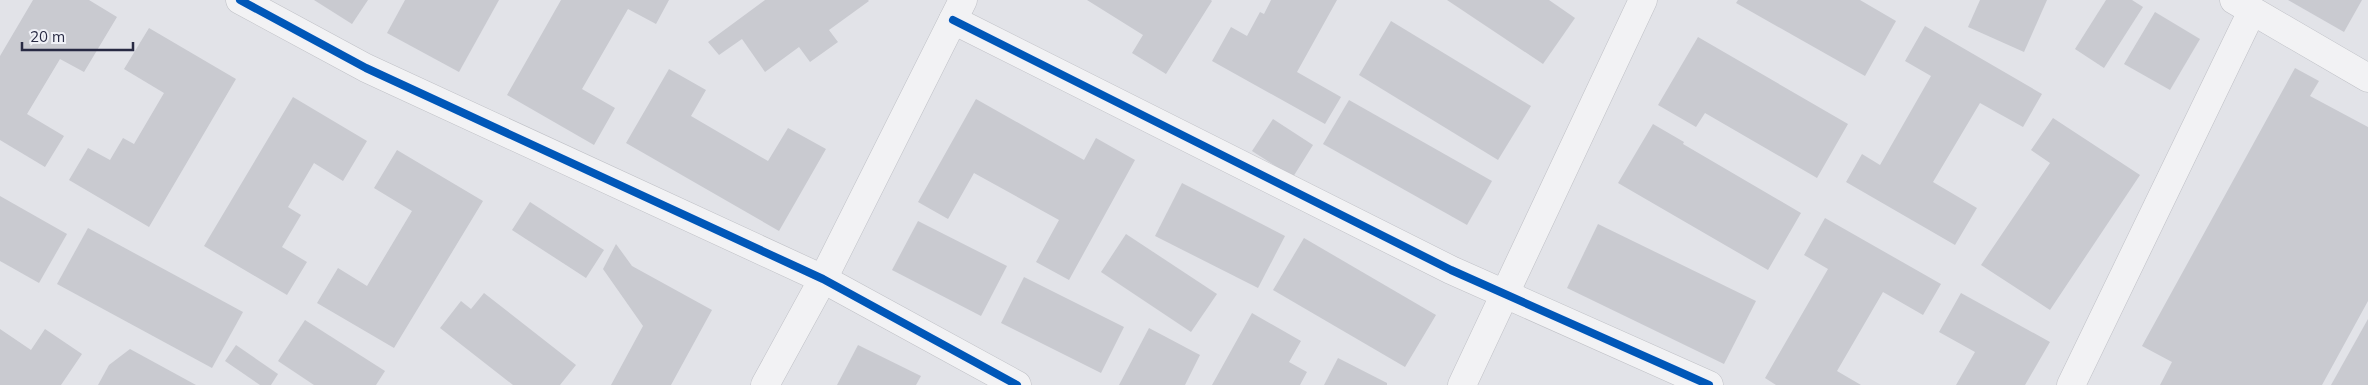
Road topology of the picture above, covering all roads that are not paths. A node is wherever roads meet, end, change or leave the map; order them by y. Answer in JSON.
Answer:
{"nodes":[{"id":1,"x":240,"y":0,"type":"edge"},
{"id":2,"x":1643,"y":0,"type":"edge"},
{"id":3,"x":2243,"y":5,"type":"edge"},
{"id":4,"x":958,"y":10,"type":"edge"},
{"id":5,"x":2368,"y":78,"type":"edge"},
{"id":6,"x":823,"y":279,"type":"junction"},
{"id":7,"x":1504,"y":293,"type":"junction"},
{"id":8,"x":765,"y":385,"type":"edge"},
{"id":9,"x":1017,"y":385,"type":"edge"},
{"id":10,"x":1462,"y":385,"type":"edge"},
{"id":11,"x":1709,"y":385,"type":"edge"},
{"id":12,"x":2071,"y":385,"type":"edge"}],
"edges":[{"from":1,"to":6,"type":"street"},
{"from":2,"to":7,"type":"street"},
{"from":3,"to":5,"type":"street"},
{"from":3,"to":12,"type":"street"},
{"from":4,"to":6,"type":"street"},
{"from":4,"to":7,"type":"street"},
{"from":6,"to":8,"type":"street"},
{"from":6,"to":9,"type":"street"},
{"from":7,"to":10,"type":"street"},
{"from":7,"to":11,"type":"street"}]}
